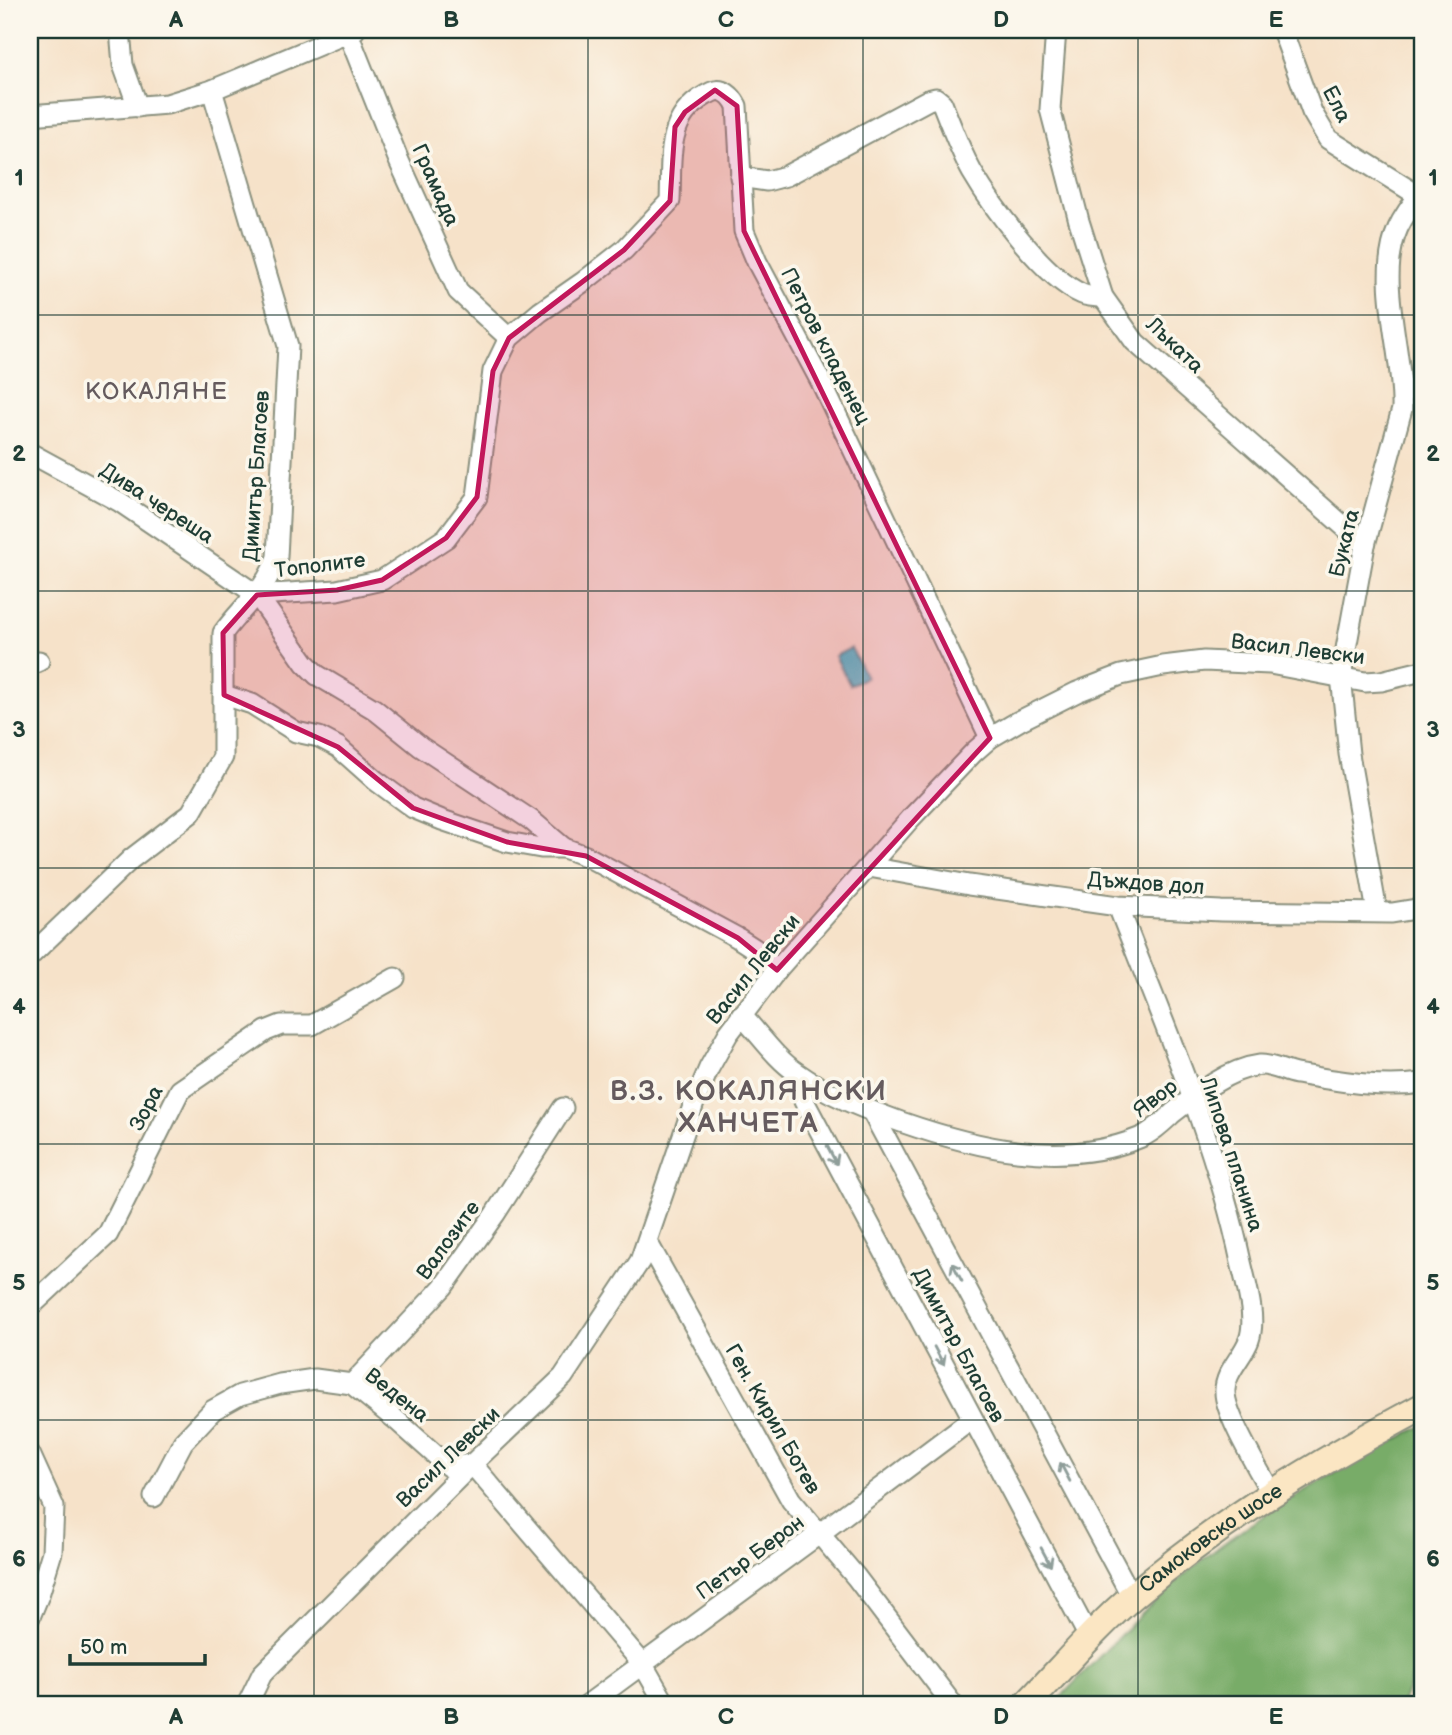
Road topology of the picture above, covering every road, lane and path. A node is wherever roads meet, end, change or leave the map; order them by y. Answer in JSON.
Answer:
{"nodes":[{"id":1,"x":120,"y":30,"type":"edge"},
{"id":2,"x":1056,"y":30,"type":"edge"},
{"id":3,"x":1282,"y":30,"type":"edge"},
{"id":4,"x":351,"y":31,"type":"edge"},
{"id":5,"x":212,"y":90,"type":"junction"},
{"id":6,"x":138,"y":107,"type":"junction"},
{"id":7,"x":30,"y":115,"type":"edge"},
{"id":8,"x":740,"y":177,"type":"junction"},
{"id":9,"x":1421,"y":194,"type":"edge"},
{"id":10,"x":670,"y":201,"type":"joint"},
{"id":11,"x":1103,"y":297,"type":"junction"},
{"id":12,"x":509,"y":338,"type":"junction"},
{"id":13,"x":30,"y":453,"type":"edge"},
{"id":14,"x":1366,"y":545,"type":"junction"},
{"id":15,"x":257,"y":595,"type":"junction"},
{"id":16,"x":1422,"y":671,"type":"edge"},
{"id":17,"x":1341,"y":676,"type":"junction"},
{"id":18,"x":223,"y":695,"type":"junction"},
{"id":19,"x":990,"y":738,"type":"junction"},
{"id":20,"x":564,"y":848,"type":"junction"},
{"id":21,"x":869,"y":867,"type":"junction"},
{"id":22,"x":1118,"y":906,"type":"junction"},
{"id":23,"x":1422,"y":908,"type":"edge"},
{"id":24,"x":1377,"y":912,"type":"junction"},
{"id":25,"x":30,"y":956,"type":"edge"},
{"id":26,"x":777,"y":970,"type":"junction"},
{"id":27,"x":395,"y":978,"type":"dead end"},
{"id":28,"x":741,"y":1015,"type":"junction"},
{"id":29,"x":794,"y":1071,"type":"junction"},
{"id":30,"x":1422,"y":1083,"type":"edge"},
{"id":31,"x":1193,"y":1098,"type":"junction"},
{"id":32,"x":563,"y":1108,"type":"dead end"},
{"id":33,"x":872,"y":1112,"type":"junction"},
{"id":34,"x":648,"y":1243,"type":"junction"},
{"id":35,"x":30,"y":1307,"type":"edge"},
{"id":36,"x":352,"y":1384,"type":"junction"},
{"id":37,"x":1422,"y":1407,"type":"edge"},
{"id":38,"x":972,"y":1419,"type":"junction"},
{"id":39,"x":31,"y":1457,"type":"edge"},
{"id":40,"x":472,"y":1464,"type":"junction"},
{"id":41,"x":1271,"y":1493,"type":"junction"},
{"id":42,"x":154,"y":1497,"type":"dead end"},
{"id":43,"x":819,"y":1534,"type":"junction"},
{"id":44,"x":1132,"y":1597,"type":"junction"},
{"id":45,"x":30,"y":1618,"type":"edge"},
{"id":46,"x":1090,"y":1639,"type":"junction"},
{"id":47,"x":642,"y":1663,"type":"junction"},
{"id":48,"x":247,"y":1705,"type":"edge"},
{"id":49,"x":586,"y":1705,"type":"edge"},
{"id":50,"x":666,"y":1705,"type":"edge"},
{"id":51,"x":953,"y":1705,"type":"edge"},
{"id":52,"x":1026,"y":1705,"type":"edge"}],
"edges":[{"from":1,"to":6,"type":"street"},
{"from":2,"to":11,"type":"street","name":"Лъката"},
{"from":3,"to":9,"type":"street","name":"Ела"},
{"from":4,"to":5,"type":"street"},
{"from":4,"to":12,"type":"street","name":"Грамада"},
{"from":5,"to":6,"type":"street"},
{"from":5,"to":15,"type":"street","name":"Димитър Благоев"},
{"from":6,"to":7,"type":"street"},
{"from":8,"to":10,"type":"street","name":"Петров кладенец"},
{"from":8,"to":11,"type":"street"},
{"from":8,"to":19,"type":"street","name":"Петров кладенец"},
{"from":9,"to":14,"type":"street","name":"Буката"},
{"from":10,"to":12,"type":"street","name":"Тополите"},
{"from":11,"to":14,"type":"street","name":"Лъката"},
{"from":12,"to":15,"type":"street","name":"Тополите"},
{"from":13,"to":15,"type":"street","name":"Дива череша"},
{"from":14,"to":17,"type":"street","name":"Буката"},
{"from":15,"to":18,"type":"street","name":"Тополите"},
{"from":15,"to":20,"type":"street"},
{"from":16,"to":17,"type":"street","name":"Васил Левски"},
{"from":17,"to":19,"type":"street","name":"Васил Левски"},
{"from":17,"to":24,"type":"street","name":"Буката"},
{"from":18,"to":20,"type":"street"},
{"from":18,"to":25,"type":"street","name":"Тополите"},
{"from":19,"to":21,"type":"street","name":"Васил Левски"},
{"from":20,"to":26,"type":"street"},
{"from":21,"to":22,"type":"street","name":"Дъждов дол"},
{"from":21,"to":26,"type":"street","name":"Васил Левски"},
{"from":22,"to":24,"type":"street","name":"Дъждов дол"},
{"from":22,"to":31,"type":"street","name":"Липова планина"},
{"from":23,"to":24,"type":"street","name":"Дъждов дол"},
{"from":26,"to":28,"type":"street","name":"Васил Левски"},
{"from":27,"to":35,"type":"street","name":"Зора"},
{"from":28,"to":29,"type":"street","name":"Димитър Благоев"},
{"from":28,"to":34,"type":"street","name":"Васил Левски"},
{"from":29,"to":33,"type":"street","name":"Димитър Благоев"},
{"from":29,"to":38,"type":"street","name":"Димитър Благоев","one_way":true},
{"from":30,"to":31,"type":"street","name":"Явор"},
{"from":31,"to":33,"type":"street","name":"Явор"},
{"from":31,"to":41,"type":"street","name":"Липова планина"},
{"from":32,"to":36,"type":"street","name":"Валозите"},
{"from":44,"to":33,"type":"street","name":"Димитър Благоев","one_way":true},
{"from":34,"to":40,"type":"street","name":"Васил Левски"},
{"from":34,"to":43,"type":"street","name":"Ген. Кирил Ботев"},
{"from":36,"to":40,"type":"street","name":"Ведена"},
{"from":36,"to":42,"type":"street","name":"Ведена"},
{"from":37,"to":41,"type":"main road","name":"Самоковско шосе"},
{"from":38,"to":43,"type":"street","name":"Петър Берон"},
{"from":38,"to":46,"type":"street","name":"Димитър Благоев","one_way":true},
{"from":39,"to":45,"type":"street"},
{"from":40,"to":47,"type":"street"},
{"from":40,"to":48,"type":"street","name":"Васил Левски"},
{"from":41,"to":44,"type":"main road","name":"Самоковско шосе"},
{"from":43,"to":47,"type":"street","name":"Петър Берон"},
{"from":43,"to":51,"type":"street","name":"Ген. Кирил Ботев"},
{"from":44,"to":46,"type":"main road","name":"Самоковско шосе"},
{"from":46,"to":52,"type":"main road","name":"Самоковско шосе"},
{"from":47,"to":49,"type":"street","name":"Петър Берон"},
{"from":47,"to":50,"type":"street"}]}
